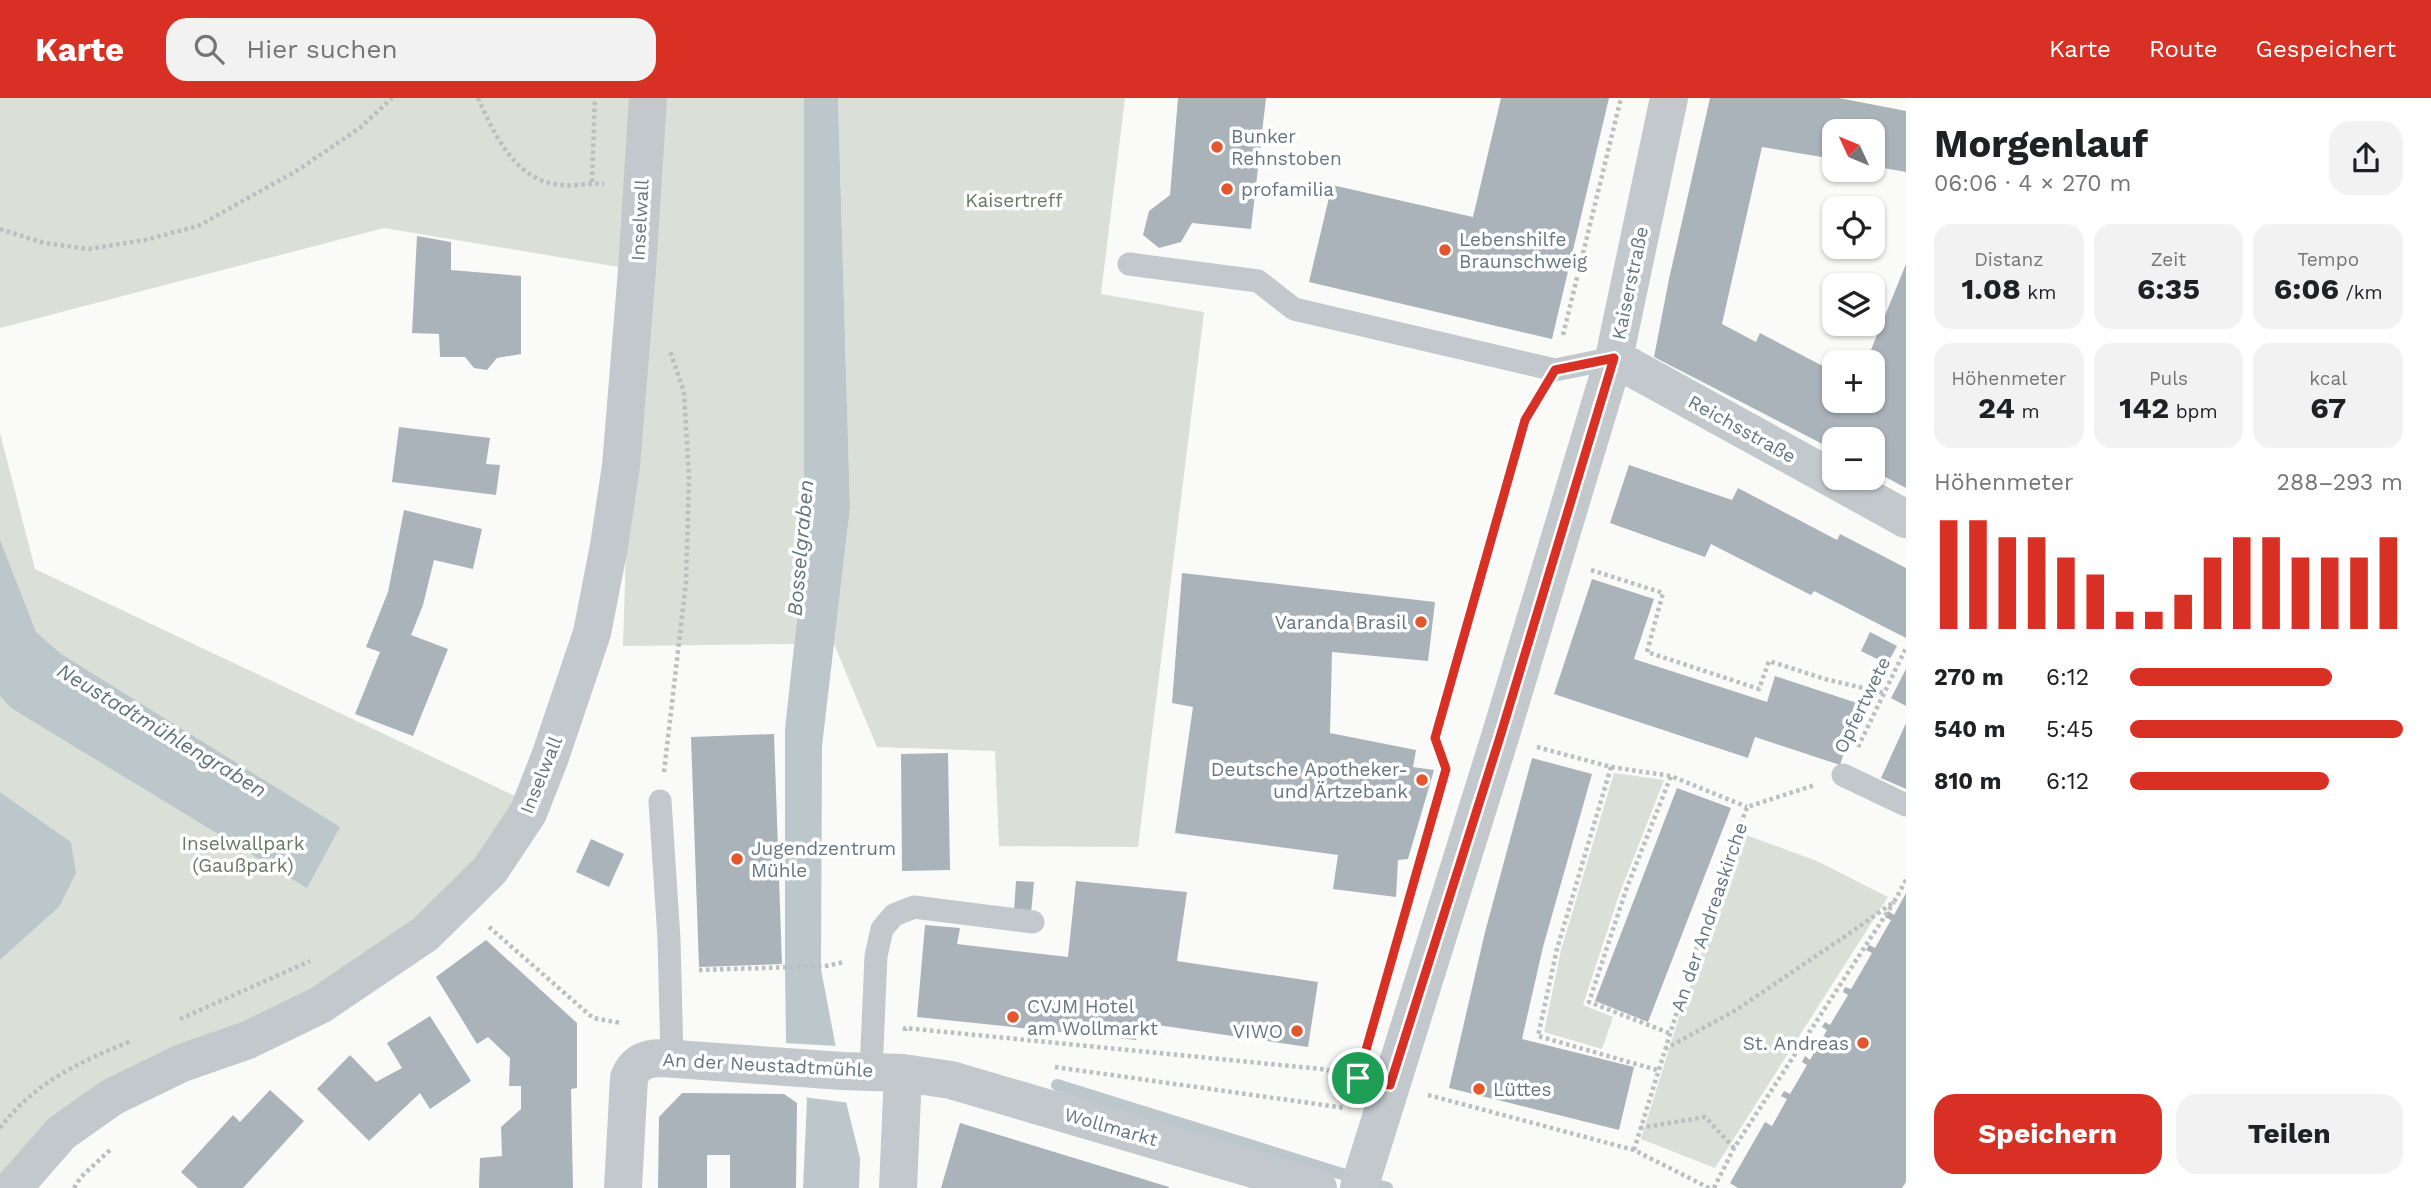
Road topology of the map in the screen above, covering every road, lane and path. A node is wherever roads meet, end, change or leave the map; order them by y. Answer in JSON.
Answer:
{"nodes":[{"id":1,"x":392,"y":98,"type":"edge"},
{"id":2,"x":478,"y":98,"type":"edge"},
{"id":3,"x":595,"y":98,"type":"edge"},
{"id":4,"x":648,"y":98,"type":"edge"},
{"id":5,"x":1621,"y":98,"type":"edge"},
{"id":6,"x":1669,"y":98,"type":"edge"},
{"id":7,"x":592,"y":182,"type":"junction"},
{"id":8,"x":642,"y":196,"type":"junction"},
{"id":9,"x":0,"y":229,"type":"edge"},
{"id":10,"x":1129,"y":264,"type":"dead end"},
{"id":11,"x":633,"y":323,"type":"junction"},
{"id":12,"x":1614,"y":358,"type":"junction"},
{"id":13,"x":1555,"y":370,"type":"junction"},
{"id":14,"x":1906,"y":519,"type":"edge"},
{"id":15,"x":1584,"y":568,"type":"dead end"},
{"id":16,"x":1906,"y":648,"type":"edge"},
{"id":17,"x":1884,"y":693,"type":"junction"},
{"id":18,"x":1500,"y":737,"type":"junction"},
{"id":19,"x":1611,"y":767,"type":"junction"},
{"id":20,"x":1843,"y":775,"type":"junction"},
{"id":21,"x":1671,"y":776,"type":"junction"},
{"id":22,"x":1443,"y":782,"type":"dead end"},
{"id":23,"x":660,"y":801,"type":"joint"},
{"id":24,"x":1906,"y":806,"type":"edge"},
{"id":25,"x":1747,"y":807,"type":"junction"},
{"id":26,"x":1906,"y":880,"type":"edge"},
{"id":27,"x":1894,"y":902,"type":"junction"},
{"id":28,"x":1033,"y":922,"type":"dead end"},
{"id":29,"x":319,"y":956,"type":"dead end"},
{"id":30,"x":825,"y":965,"type":"dead end"},
{"id":31,"x":671,"y":971,"type":"junction"},
{"id":32,"x":542,"y":973,"type":"dead end"},
{"id":33,"x":176,"y":1021,"type":"dead end"},
{"id":34,"x":621,"y":1023,"type":"dead end"},
{"id":35,"x":1669,"y":1033,"type":"junction"},
{"id":36,"x":142,"y":1036,"type":"dead end"},
{"id":37,"x":1664,"y":1050,"type":"junction"},
{"id":38,"x":654,"y":1062,"type":"junction"},
{"id":39,"x":1055,"y":1067,"type":"dead end"},
{"id":40,"x":1657,"y":1070,"type":"junction"},
{"id":41,"x":872,"y":1072,"type":"junction"},
{"id":42,"x":1386,"y":1099,"type":"junction"},
{"id":43,"x":1640,"y":1128,"type":"junction"},
{"id":44,"x":0,"y":1129,"type":"edge"},
{"id":45,"x":1734,"y":1148,"type":"junction"},
{"id":46,"x":1634,"y":1150,"type":"junction"},
{"id":47,"x":1360,"y":1182,"type":"edge"},
{"id":48,"x":13,"y":1188,"type":"edge"},
{"id":49,"x":623,"y":1188,"type":"edge"},
{"id":50,"x":898,"y":1188,"type":"edge"},
{"id":51,"x":1318,"y":1188,"type":"edge"},
{"id":52,"x":1709,"y":1188,"type":"edge"},
{"id":53,"x":1714,"y":1188,"type":"edge"}],
"edges":[{"from":1,"to":9,"type":"path"},
{"from":2,"to":7,"type":"path"},
{"from":3,"to":7,"type":"path"},
{"from":4,"to":8,"type":"street","name":"Inselwall"},
{"from":5,"to":13,"type":"path"},
{"from":6,"to":12,"type":"street","name":"Kaiserstraße"},
{"from":7,"to":8,"type":"path"},
{"from":8,"to":11,"type":"street","name":"Inselwall"},
{"from":10,"to":13,"type":"lane"},
{"from":11,"to":23,"type":"path"},
{"from":11,"to":48,"type":"street","name":"Inselwall"},
{"from":12,"to":13,"type":"lane"},
{"from":12,"to":14,"type":"street","name":"Reichsstraße"},
{"from":12,"to":18,"type":"street","name":"Kaiserstraße"},
{"from":13,"to":22,"type":"path"},
{"from":15,"to":17,"type":"path"},
{"from":16,"to":17,"type":"path","name":"Opfertwete"},
{"from":17,"to":20,"type":"path","name":"Opfertwete"},
{"from":18,"to":19,"type":"path"},
{"from":18,"to":42,"type":"street","name":"Kaiserstraße"},
{"from":19,"to":21,"type":"path"},
{"from":19,"to":40,"type":"path"},
{"from":20,"to":24,"type":"lane"},
{"from":20,"to":25,"type":"path","name":"An der Andreaskirche"},
{"from":21,"to":25,"type":"path"},
{"from":21,"to":35,"type":"path"},
{"from":23,"to":31,"type":"lane"},
{"from":25,"to":35,"type":"path","name":"An der Andreaskirche"},
{"from":26,"to":27,"type":"path"},
{"from":27,"to":37,"type":"path"},
{"from":27,"to":45,"type":"path"},
{"from":28,"to":41,"type":"lane"},
{"from":29,"to":33,"type":"path"},
{"from":30,"to":31,"type":"path"},
{"from":31,"to":38,"type":"lane"},
{"from":32,"to":34,"type":"path"},
{"from":35,"to":37,"type":"path","name":"An der Andreaskirche"},
{"from":36,"to":44,"type":"path"},
{"from":37,"to":40,"type":"path","name":"An der Andreaskirche"},
{"from":38,"to":41,"type":"street","name":"An der Neustadtmühle"},
{"from":38,"to":49,"type":"street"},
{"from":39,"to":42,"type":"path"},
{"from":40,"to":43,"type":"path","name":"An der Andreaskirche"},
{"from":41,"to":42,"type":"path"},
{"from":41,"to":50,"type":"street"},
{"from":41,"to":51,"type":"street","name":"Wollmarkt"},
{"from":42,"to":46,"type":"path"},
{"from":42,"to":47,"type":"street","name":"Kaiserstraße"},
{"from":43,"to":45,"type":"path"},
{"from":43,"to":46,"type":"path","name":"An der Andreaskirche"},
{"from":45,"to":53,"type":"path"},
{"from":46,"to":52,"type":"path"}]}
